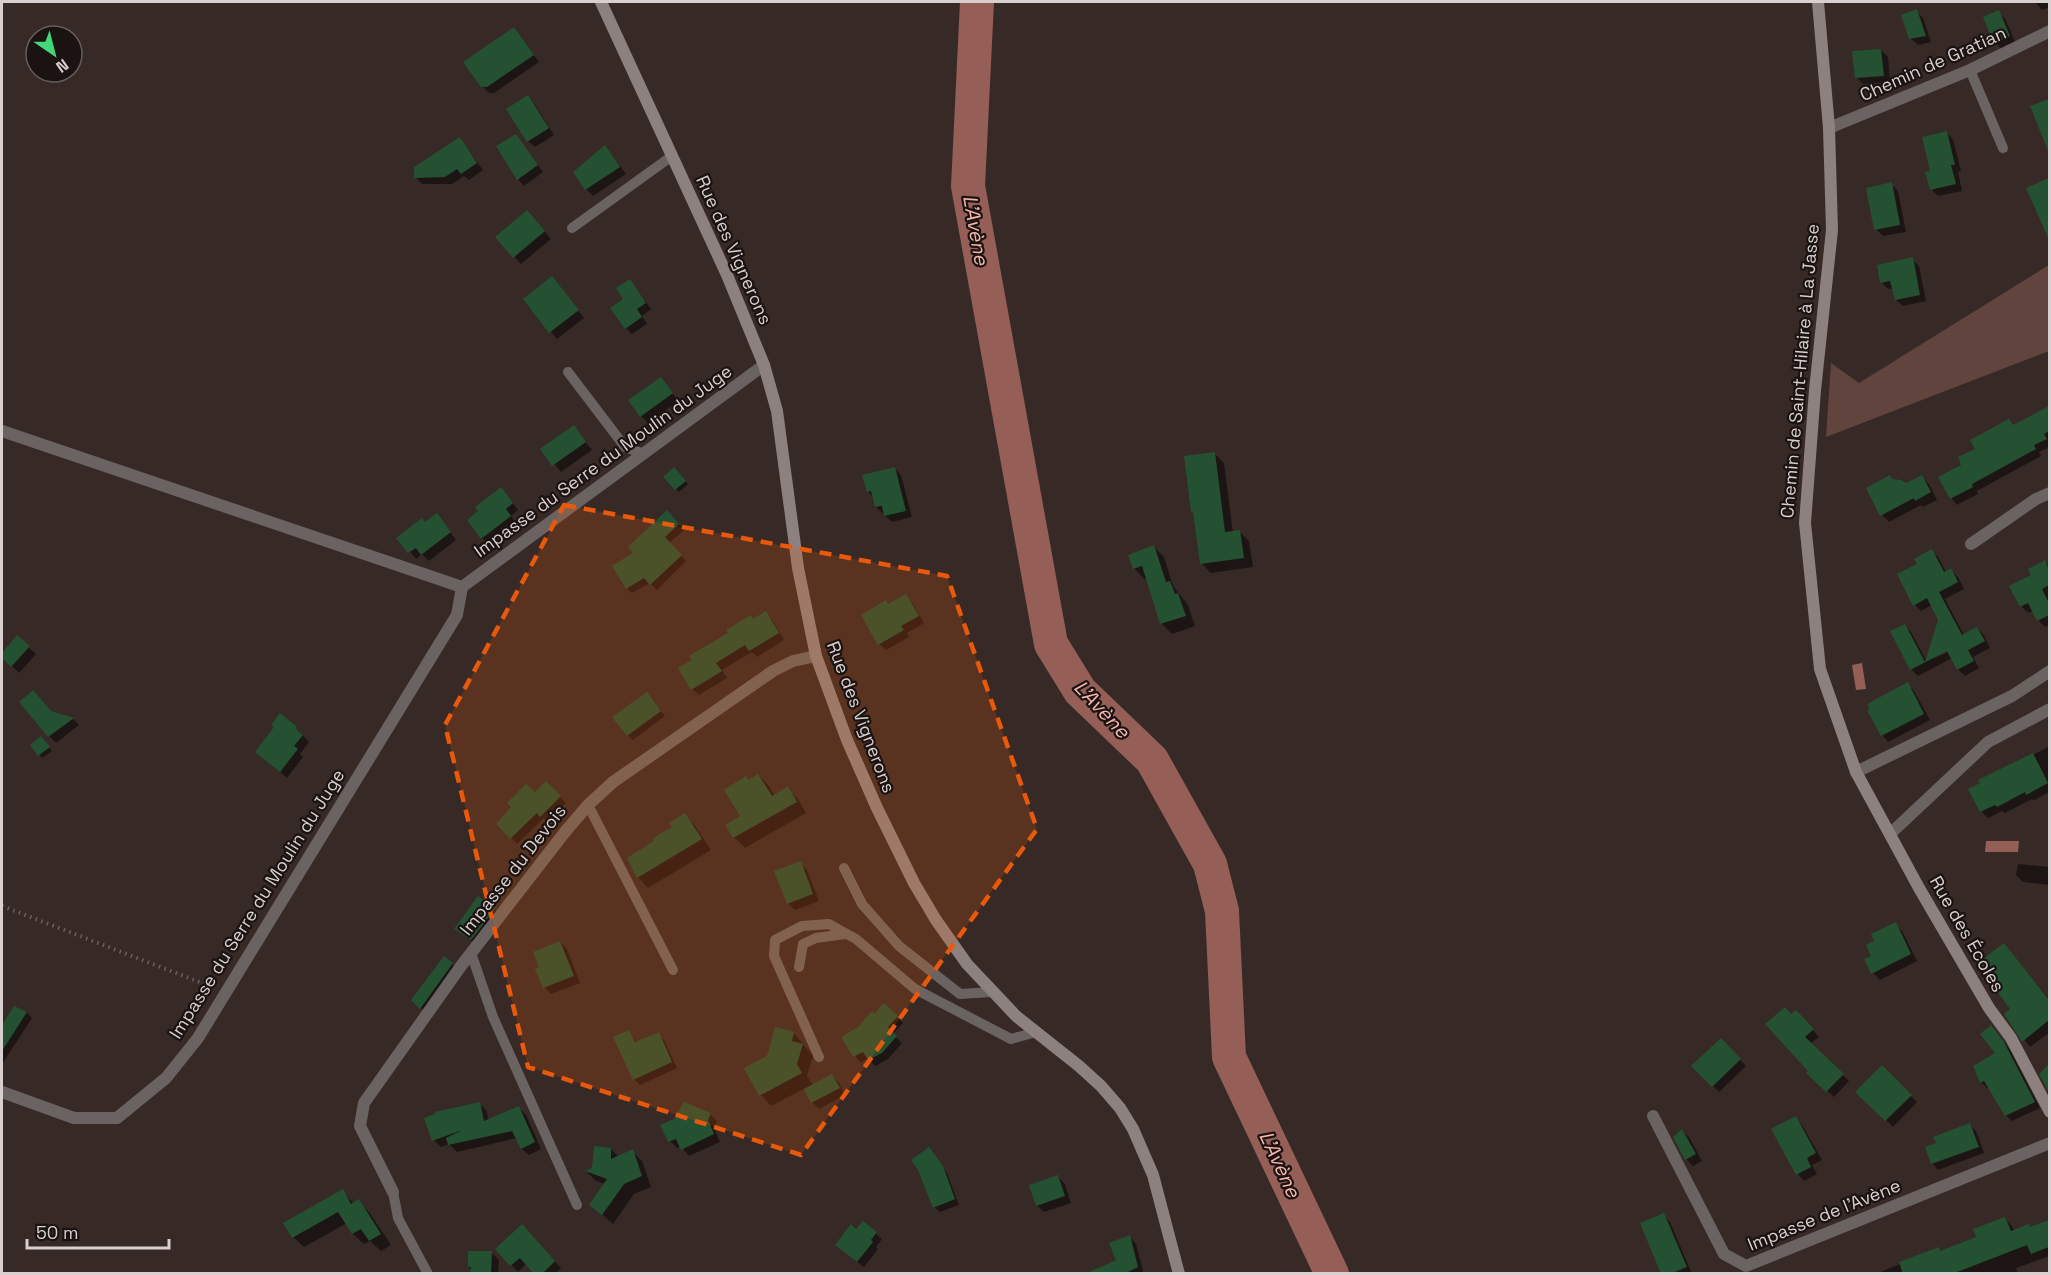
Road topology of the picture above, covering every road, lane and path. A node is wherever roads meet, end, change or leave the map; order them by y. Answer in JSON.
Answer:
{"nodes":[{"id":1,"x":601,"y":2,"type":"edge"},
{"id":2,"x":1818,"y":2,"type":"edge"},
{"id":3,"x":2049,"y":31,"type":"edge"},
{"id":4,"x":1970,"y":70,"type":"junction"},
{"id":5,"x":1829,"y":128,"type":"junction"},
{"id":6,"x":2003,"y":148,"type":"dead end"},
{"id":7,"x":672,"y":156,"type":"junction"},
{"id":8,"x":572,"y":228,"type":"dead end"},
{"id":9,"x":764,"y":365,"type":"junction"},
{"id":10,"x":568,"y":372,"type":"dead end"},
{"id":11,"x":2,"y":430,"type":"edge"},
{"id":12,"x":644,"y":454,"type":"junction"},
{"id":13,"x":2049,"y":493,"type":"edge"},
{"id":14,"x":1971,"y":544,"type":"dead end"},
{"id":15,"x":462,"y":587,"type":"junction"},
{"id":16,"x":816,"y":656,"type":"junction"},
{"id":17,"x":2049,"y":671,"type":"edge"},
{"id":18,"x":2049,"y":709,"type":"edge"},
{"id":19,"x":1856,"y":772,"type":"junction"},
{"id":20,"x":588,"y":805,"type":"junction"},
{"id":21,"x":1890,"y":834,"type":"junction"},
{"id":22,"x":844,"y":868,"type":"dead end"},
{"id":23,"x":2,"y":906,"type":"edge"},
{"id":24,"x":845,"y":934,"type":"junction"},
{"id":25,"x":471,"y":953,"type":"junction"},
{"id":26,"x":799,"y":967,"type":"dead end"},
{"id":27,"x":673,"y":970,"type":"dead end"},
{"id":28,"x":231,"y":983,"type":"junction"},
{"id":29,"x":992,"y":992,"type":"junction"},
{"id":30,"x":1036,"y":1032,"type":"junction"},
{"id":31,"x":819,"y":1057,"type":"dead end"},
{"id":32,"x":2,"y":1092,"type":"edge"},
{"id":33,"x":2049,"y":1110,"type":"edge"},
{"id":34,"x":1653,"y":1116,"type":"dead end"},
{"id":35,"x":2049,"y":1143,"type":"edge"},
{"id":36,"x":393,"y":1192,"type":"joint"},
{"id":37,"x":578,"y":1205,"type":"dead end"},
{"id":38,"x":428,"y":1274,"type":"edge"},
{"id":39,"x":1179,"y":1274,"type":"edge"}],
"edges":[{"from":1,"to":7,"type":"street","name":"Rue des Vignerons"},
{"from":2,"to":5,"type":"street","name":"Chemin de Saint-Hilaire à La Jasse"},
{"from":3,"to":4,"type":"street","name":"Chemin de Gratian"},
{"from":4,"to":5,"type":"street","name":"Chemin de Gratian"},
{"from":4,"to":6,"type":"lane"},
{"from":5,"to":19,"type":"street","name":"Chemin de Saint-Hilaire à La Jasse"},
{"from":7,"to":8,"type":"lane"},
{"from":7,"to":9,"type":"street","name":"Rue des Vignerons"},
{"from":9,"to":12,"type":"street","name":"Impasse du Serre du Moulin du Juge"},
{"from":9,"to":16,"type":"street","name":"Rue des Vignerons"},
{"from":10,"to":12,"type":"lane"},
{"from":11,"to":15,"type":"street"},
{"from":12,"to":15,"type":"street","name":"Impasse du Serre du Moulin du Juge"},
{"from":13,"to":14,"type":"street"},
{"from":15,"to":28,"type":"street","name":"Impasse du Serre du Moulin du Juge"},
{"from":16,"to":20,"type":"street","name":"Impasse du Devois"},
{"from":16,"to":29,"type":"street","name":"Rue des Vignerons"},
{"from":17,"to":19,"type":"street"},
{"from":18,"to":21,"type":"street"},
{"from":19,"to":21,"type":"street","name":"Rue des Écoles"},
{"from":20,"to":25,"type":"street","name":"Impasse du Devois"},
{"from":20,"to":27,"type":"lane"},
{"from":21,"to":33,"type":"street","name":"Rue des Écoles"},
{"from":22,"to":29,"type":"lane"},
{"from":23,"to":28,"type":"path"},
{"from":24,"to":26,"type":"lane"},
{"from":24,"to":30,"type":"lane"},
{"from":24,"to":31,"type":"lane"},
{"from":25,"to":36,"type":"street","name":"Impasse du Devois"},
{"from":25,"to":37,"type":"lane"},
{"from":28,"to":32,"type":"street","name":"Impasse du Serre du Moulin du Juge"},
{"from":29,"to":30,"type":"street","name":"Rue des Vignerons"},
{"from":30,"to":39,"type":"street","name":"Rue des Vignerons"},
{"from":34,"to":35,"type":"street","name":"Impasse de l'Avène"},
{"from":36,"to":38,"type":"lane"}]}
